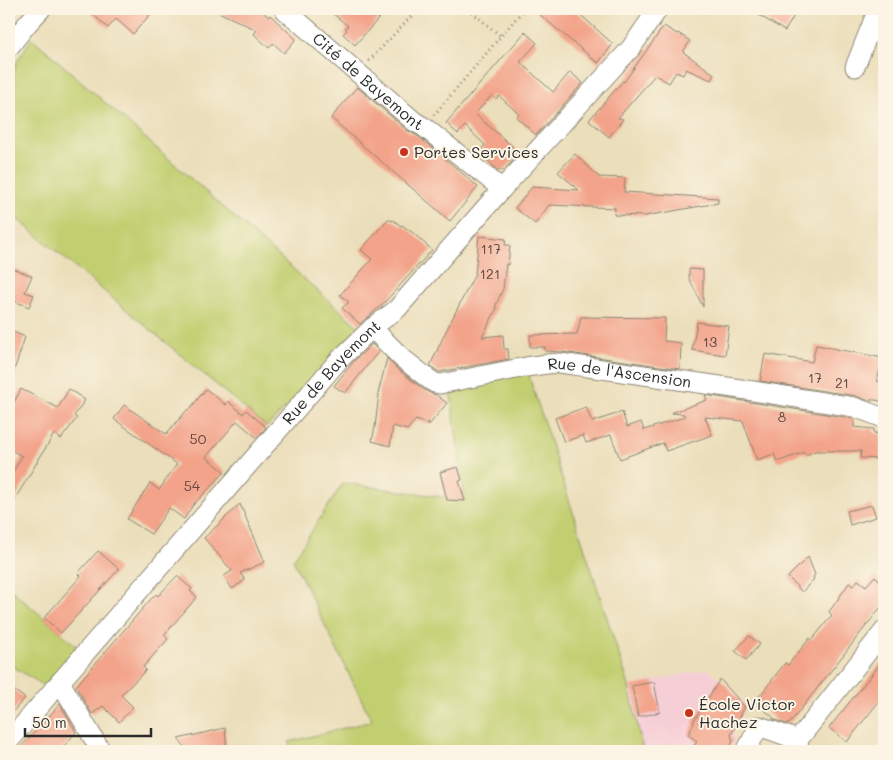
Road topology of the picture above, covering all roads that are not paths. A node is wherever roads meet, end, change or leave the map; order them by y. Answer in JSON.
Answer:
{"nodes":[{"id":1,"x":41,"y":9,"type":"edge"},
{"id":2,"x":284,"y":9,"type":"edge"},
{"id":3,"x":658,"y":9,"type":"edge"},
{"id":4,"x":878,"y":9,"type":"edge"},
{"id":5,"x":9,"y":47,"type":"edge"},
{"id":6,"x":855,"y":67,"type":"dead end"},
{"id":7,"x":502,"y":190,"type":"junction"},
{"id":8,"x":372,"y":328,"type":"junction"},
{"id":9,"x":884,"y":419,"type":"edge"},
{"id":10,"x":884,"y":631,"type":"edge"},
{"id":11,"x":60,"y":682,"type":"junction"},
{"id":12,"x":9,"y":741,"type":"edge"},
{"id":13,"x":799,"y":746,"type":"edge"},
{"id":14,"x":101,"y":751,"type":"edge"},
{"id":15,"x":746,"y":751,"type":"edge"}],
"edges":[{"from":1,"to":5,"type":"street"},
{"from":2,"to":7,"type":"street","name":"Cité de Bayemont"},
{"from":3,"to":7,"type":"street","name":"Rue de Bayemont"},
{"from":4,"to":6,"type":"street"},
{"from":7,"to":8,"type":"street","name":"Rue de Bayemont"},
{"from":8,"to":9,"type":"street","name":"Rue de l'Ascension"},
{"from":8,"to":11,"type":"street","name":"Rue de Bayemont"},
{"from":10,"to":13,"type":"street"},
{"from":11,"to":12,"type":"street","name":"Rue de Bayemont"},
{"from":11,"to":14,"type":"street"},
{"from":13,"to":15,"type":"street"}]}
